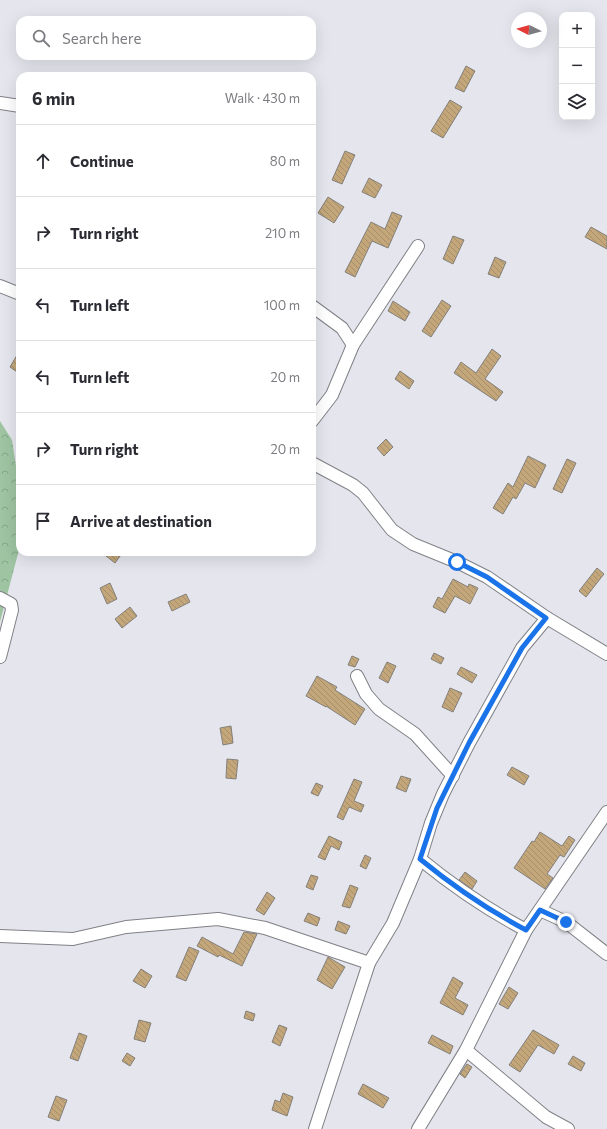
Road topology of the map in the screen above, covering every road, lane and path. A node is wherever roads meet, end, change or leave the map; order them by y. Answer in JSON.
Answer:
{"nodes":[{"id":1,"x":0,"y":103,"type":"edge"},
{"id":2,"x":16,"y":105,"type":"edge"},
{"id":3,"x":418,"y":246,"type":"dead end"},
{"id":4,"x":0,"y":286,"type":"edge"},
{"id":5,"x":16,"y":292,"type":"edge"},
{"id":6,"x":316,"y":309,"type":"edge"},
{"id":7,"x":353,"y":345,"type":"junction"},
{"id":8,"x":316,"y":416,"type":"edge"},
{"id":9,"x":316,"y":465,"type":"edge"},
{"id":10,"x":0,"y":598,"type":"edge"},
{"id":11,"x":546,"y":618,"type":"junction"},
{"id":12,"x":607,"y":654,"type":"edge"},
{"id":13,"x":0,"y":657,"type":"edge"},
{"id":14,"x":357,"y":676,"type":"dead end"},
{"id":15,"x":453,"y":776,"type":"junction"},
{"id":16,"x":607,"y":812,"type":"edge"},
{"id":17,"x":420,"y":859,"type":"junction"},
{"id":18,"x":540,"y":910,"type":"junction"},
{"id":19,"x":526,"y":930,"type":"junction"},
{"id":20,"x":0,"y":936,"type":"edge"},
{"id":21,"x":607,"y":954,"type":"edge"},
{"id":22,"x":369,"y":963,"type":"junction"},
{"id":23,"x":466,"y":1050,"type":"junction"},
{"id":24,"x":315,"y":1129,"type":"edge"},
{"id":25,"x":418,"y":1129,"type":"edge"},
{"id":26,"x":568,"y":1129,"type":"edge"}],
"edges":[{"from":1,"to":2,"type":"street"},
{"from":3,"to":7,"type":"street"},
{"from":4,"to":5,"type":"street"},
{"from":6,"to":7,"type":"street"},
{"from":7,"to":8,"type":"street"},
{"from":9,"to":11,"type":"street"},
{"from":10,"to":13,"type":"street"},
{"from":11,"to":12,"type":"street"},
{"from":11,"to":15,"type":"street"},
{"from":14,"to":15,"type":"street"},
{"from":15,"to":17,"type":"street"},
{"from":16,"to":18,"type":"street"},
{"from":17,"to":19,"type":"street"},
{"from":17,"to":22,"type":"street"},
{"from":18,"to":19,"type":"street"},
{"from":18,"to":21,"type":"street"},
{"from":19,"to":23,"type":"street"},
{"from":20,"to":22,"type":"street"},
{"from":22,"to":24,"type":"street"},
{"from":23,"to":25,"type":"street"},
{"from":23,"to":26,"type":"street"}]}
